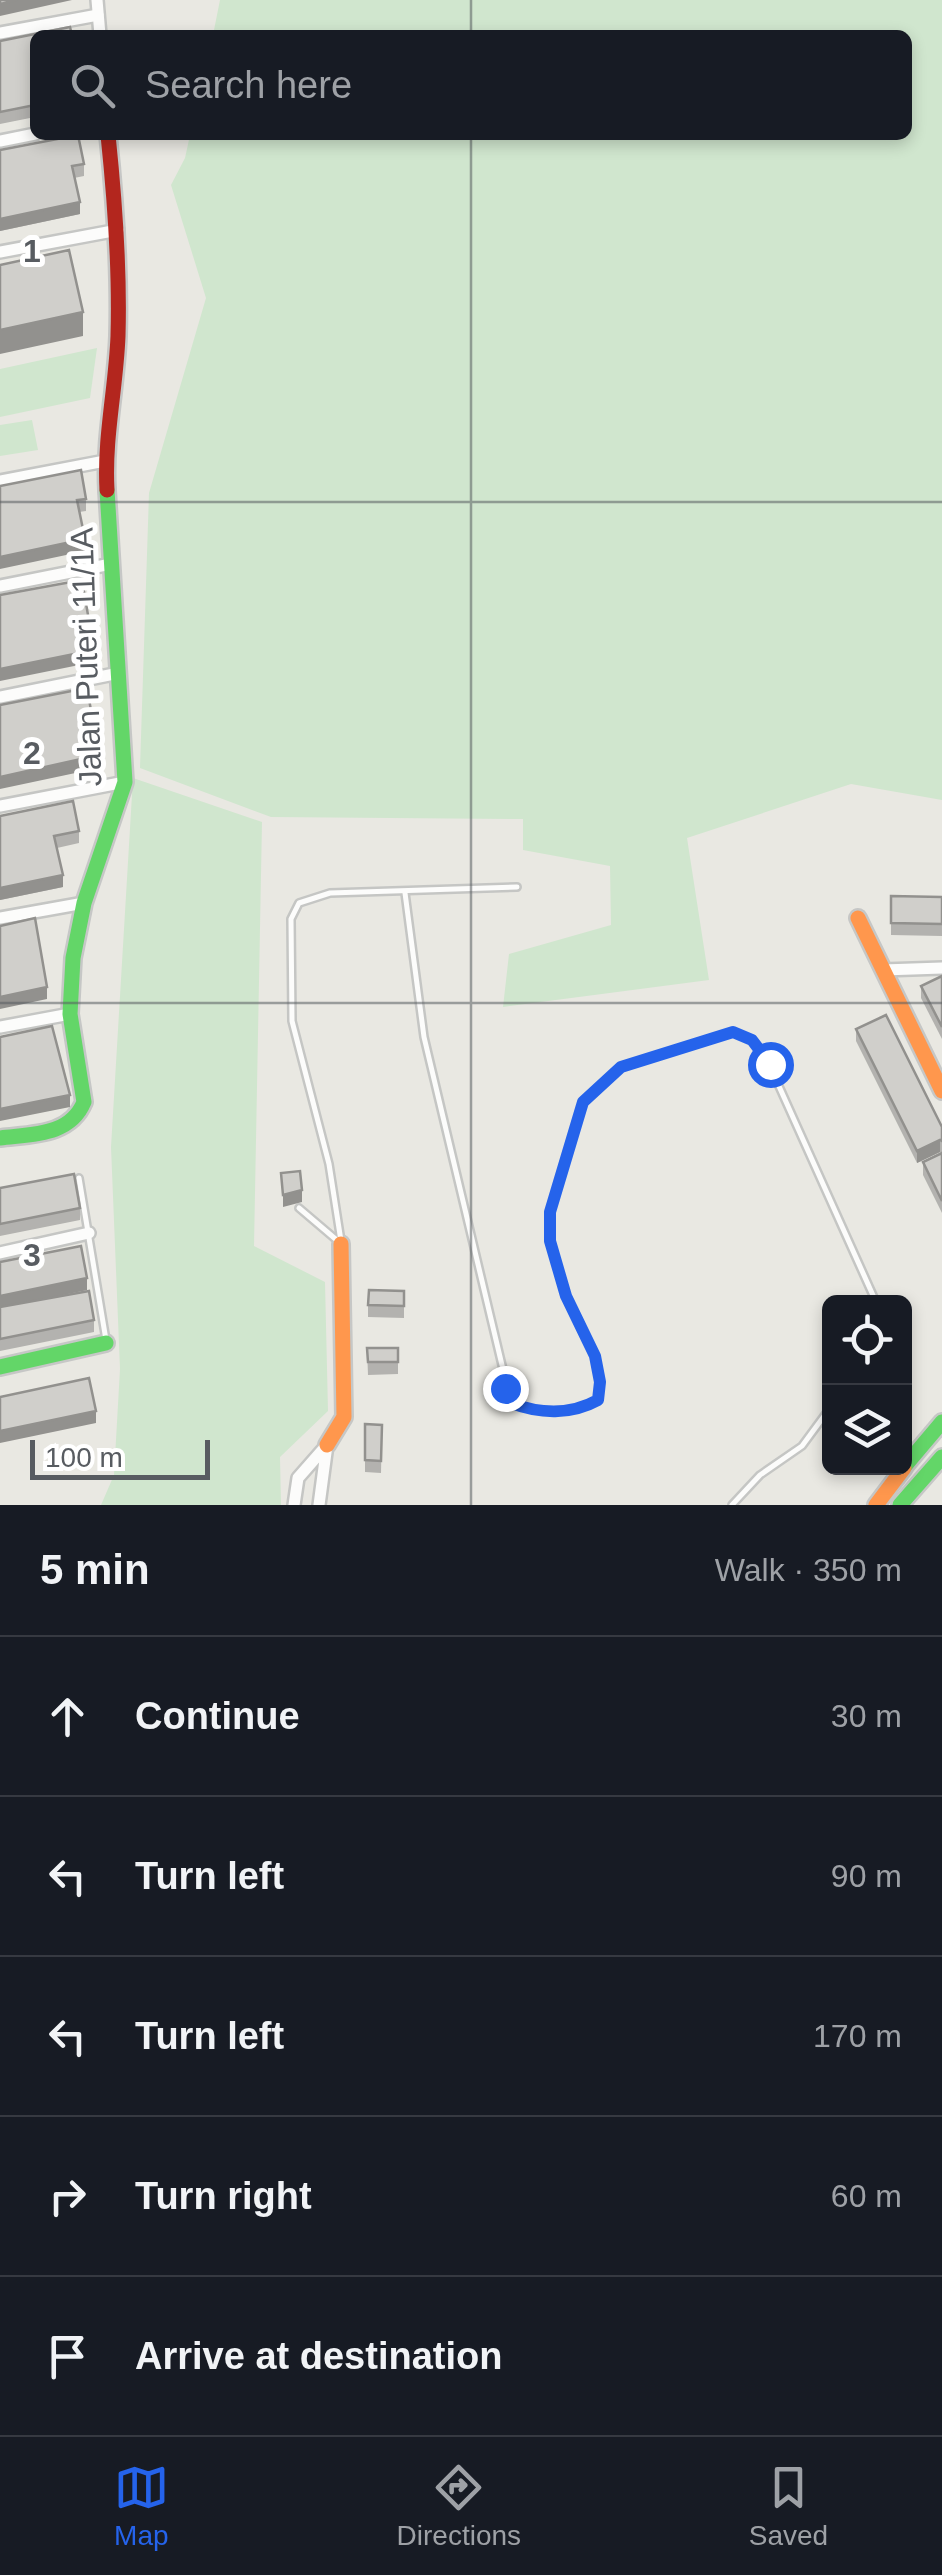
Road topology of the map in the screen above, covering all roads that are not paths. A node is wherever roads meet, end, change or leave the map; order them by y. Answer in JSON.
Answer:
{"nodes":[{"id":1,"x":98,"y":0,"type":"edge"},
{"id":2,"x":98,"y":16,"type":"junction"},
{"id":3,"x":99,"y":30,"type":"edge"},
{"id":4,"x":0,"y":33,"type":"edge"},
{"id":5,"x":30,"y":135,"type":"edge"},
{"id":6,"x":109,"y":140,"type":"edge"},
{"id":7,"x":0,"y":141,"type":"edge"},
{"id":8,"x":118,"y":230,"type":"junction"},
{"id":9,"x":0,"y":252,"type":"edge"},
{"id":10,"x":106,"y":462,"type":"junction"},
{"id":11,"x":0,"y":481,"type":"edge"},
{"id":12,"x":111,"y":564,"type":"junction"},
{"id":13,"x":0,"y":586,"type":"edge"},
{"id":14,"x":119,"y":673,"type":"junction"},
{"id":15,"x":0,"y":698,"type":"edge"},
{"id":16,"x":125,"y":782,"type":"junction"},
{"id":17,"x":0,"y":806,"type":"edge"},
{"id":18,"x":517,"y":887,"type":"dead end"},
{"id":19,"x":406,"y":893,"type":"junction"},
{"id":20,"x":84,"y":902,"type":"junction"},
{"id":21,"x":0,"y":918,"type":"edge"},
{"id":22,"x":858,"y":918,"type":"dead end"},
{"id":23,"x":942,"y":968,"type":"edge"},
{"id":24,"x":883,"y":970,"type":"junction"},
{"id":25,"x":70,"y":1014,"type":"junction"},
{"id":26,"x":0,"y":1027,"type":"edge"},
{"id":27,"x":942,"y":1091,"type":"edge"},
{"id":28,"x":0,"y":1138,"type":"edge"},
{"id":29,"x":79,"y":1178,"type":"edge"},
{"id":30,"x":299,"y":1208,"type":"dead end"},
{"id":31,"x":89,"y":1233,"type":"junction"},
{"id":32,"x":341,"y":1244,"type":"junction"},
{"id":33,"x":0,"y":1253,"type":"edge"},
{"id":34,"x":102,"y":1294,"type":"junction"},
{"id":35,"x":873,"y":1295,"type":"edge"},
{"id":36,"x":85,"y":1297,"type":"edge"},
{"id":37,"x":106,"y":1343,"type":"joint"},
{"id":38,"x":0,"y":1367,"type":"edge"},
{"id":39,"x":822,"y":1419,"type":"edge"},
{"id":40,"x":942,"y":1422,"type":"edge"},
{"id":41,"x":326,"y":1446,"type":"junction"},
{"id":42,"x":942,"y":1456,"type":"edge"},
{"id":43,"x":912,"y":1458,"type":"edge"},
{"id":44,"x":898,"y":1475,"type":"edge"},
{"id":45,"x":294,"y":1505,"type":"edge"},
{"id":46,"x":319,"y":1505,"type":"edge"},
{"id":47,"x":732,"y":1505,"type":"edge"},
{"id":48,"x":876,"y":1505,"type":"edge"},
{"id":49,"x":900,"y":1505,"type":"edge"}],
"edges":[{"from":1,"to":2,"type":"street"},
{"from":2,"to":3,"type":"street"},
{"from":2,"to":4,"type":"street"},
{"from":5,"to":7,"type":"street"},
{"from":6,"to":8,"type":"street","name":"Jalan Puteri 11/1A"},
{"from":8,"to":9,"type":"street"},
{"from":8,"to":10,"type":"street","name":"Jalan Puteri 11/1A"},
{"from":10,"to":11,"type":"street"},
{"from":10,"to":12,"type":"street","name":"Jalan Puteri 11/1A"},
{"from":12,"to":13,"type":"street"},
{"from":12,"to":14,"type":"street","name":"Jalan Puteri 11/1A"},
{"from":14,"to":15,"type":"street"},
{"from":14,"to":16,"type":"street","name":"Jalan Puteri 11/1A"},
{"from":16,"to":17,"type":"street"},
{"from":16,"to":20,"type":"street","name":"Jalan Puteri 11/1A"},
{"from":18,"to":19,"type":"lane"},
{"from":19,"to":32,"type":"lane"},
{"from":19,"to":35,"type":"lane"},
{"from":20,"to":21,"type":"street"},
{"from":20,"to":25,"type":"street","name":"Jalan Puteri 11/1A"},
{"from":22,"to":24,"type":"street"},
{"from":23,"to":24,"type":"street"},
{"from":24,"to":27,"type":"street"},
{"from":25,"to":26,"type":"street"},
{"from":25,"to":28,"type":"street","name":"Jalan Puteri 11/1A"},
{"from":29,"to":31,"type":"lane"},
{"from":30,"to":32,"type":"lane"},
{"from":31,"to":33,"type":"street"},
{"from":31,"to":34,"type":"lane"},
{"from":32,"to":41,"type":"street"},
{"from":34,"to":36,"type":"lane"},
{"from":34,"to":37,"type":"lane"},
{"from":37,"to":38,"type":"street"},
{"from":39,"to":47,"type":"lane"},
{"from":40,"to":43,"type":"street"},
{"from":41,"to":45,"type":"street"},
{"from":41,"to":46,"type":"street"},
{"from":42,"to":49,"type":"street"},
{"from":44,"to":48,"type":"street"}]}
